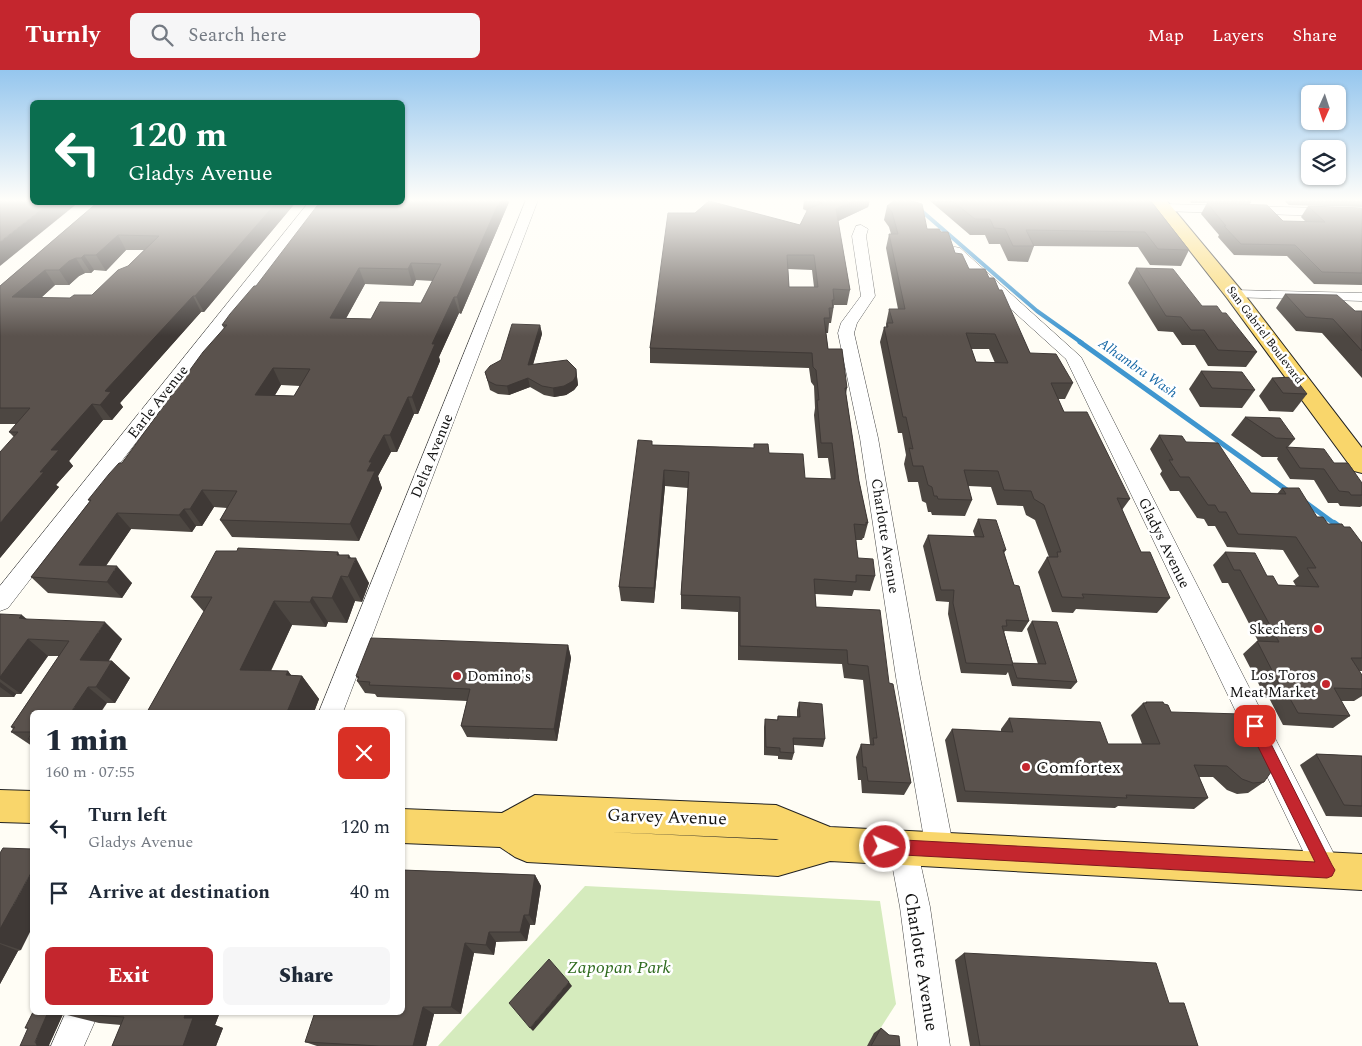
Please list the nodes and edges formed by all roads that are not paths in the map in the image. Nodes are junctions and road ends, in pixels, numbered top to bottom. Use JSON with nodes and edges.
{"nodes":[{"id":1,"x":282,"y":246,"type":"edge"},
{"id":2,"x":514,"y":246,"type":"edge"},
{"id":3,"x":860,"y":246,"type":"edge"},
{"id":4,"x":1195,"y":246,"type":"edge"},
{"id":5,"x":954,"y":251,"type":"edge"},
{"id":6,"x":1234,"y":294,"type":"junction"},
{"id":7,"x":1362,"y":297,"type":"edge"},
{"id":8,"x":1362,"y":465,"type":"edge"},
{"id":9,"x":0,"y":602,"type":"edge"},
{"id":10,"x":332,"y":710,"type":"edge"},
{"id":11,"x":0,"y":806,"type":"edge"},
{"id":12,"x":30,"y":808,"type":"edge"},
{"id":13,"x":405,"y":826,"type":"edge"},
{"id":14,"x":903,"y":848,"type":"junction"},
{"id":15,"x":940,"y":850,"type":"junction"},
{"id":16,"x":1327,"y":870,"type":"junction"},
{"id":17,"x":1362,"y":872,"type":"edge"},
{"id":18,"x":82,"y":1015,"type":"edge"},
{"id":19,"x":67,"y":1046,"type":"edge"},
{"id":20,"x":934,"y":1046,"type":"edge"}],
"edges":[{"from":1,"to":9,"type":"street","name":"Earle Avenue"},
{"from":2,"to":10,"type":"street","name":"Delta Avenue"},
{"from":3,"to":15,"type":"street","name":"Charlotte Avenue"},
{"from":4,"to":6,"type":"main road","name":"San Gabriel Boulevard"},
{"from":5,"to":16,"type":"street","name":"Gladys Avenue"},
{"from":6,"to":7,"type":"street"},
{"from":6,"to":8,"type":"main road","name":"San Gabriel Boulevard"},
{"from":11,"to":12,"type":"main road"},
{"from":13,"to":14,"type":"main road"},
{"from":14,"to":15,"type":"main road"},
{"from":14,"to":20,"type":"street","name":"Charlotte Avenue"},
{"from":15,"to":16,"type":"main road"},
{"from":16,"to":17,"type":"main road"},
{"from":18,"to":19,"type":"street"}]}
